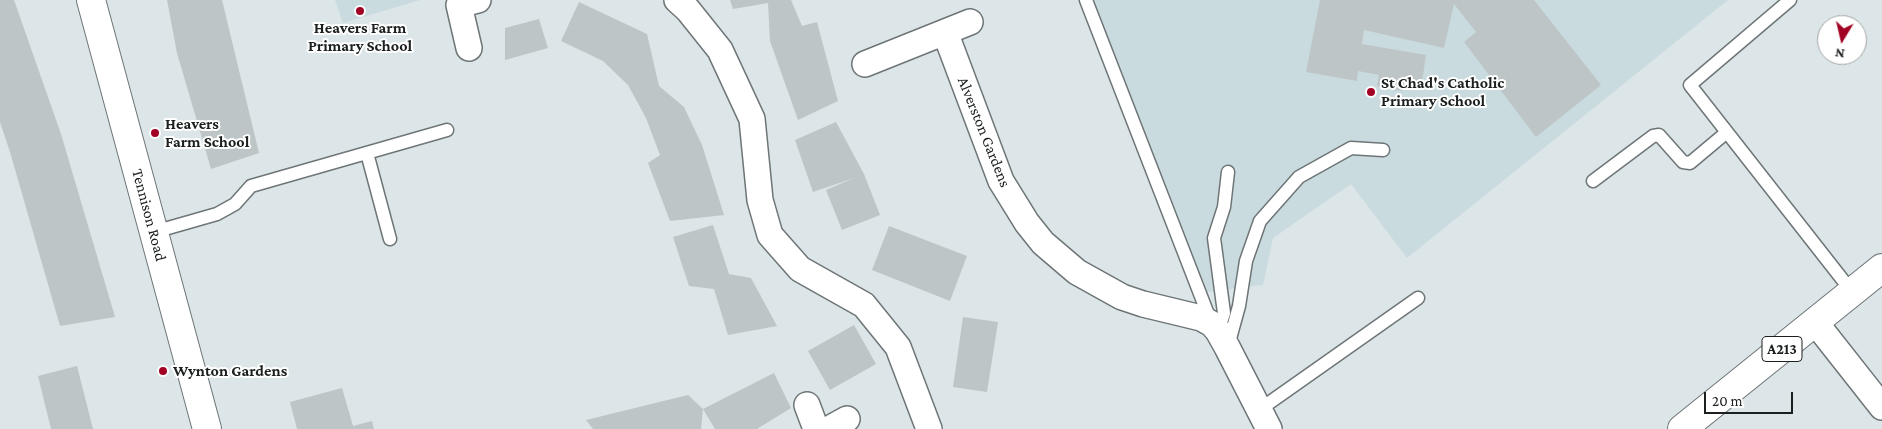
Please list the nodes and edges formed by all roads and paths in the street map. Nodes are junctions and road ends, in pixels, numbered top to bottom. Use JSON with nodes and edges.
{"nodes":[{"id":1,"x":91,"y":0,"type":"edge"},
{"id":2,"x":478,"y":0,"type":"edge"},
{"id":3,"x":677,"y":0,"type":"edge"},
{"id":4,"x":1086,"y":0,"type":"edge"},
{"id":5,"x":1790,"y":0,"type":"edge"},
{"id":6,"x":970,"y":22,"type":"dead end"},
{"id":7,"x":945,"y":32,"type":"junction"},
{"id":8,"x":469,"y":48,"type":"dead end"},
{"id":9,"x":865,"y":64,"type":"dead end"},
{"id":10,"x":447,"y":130,"type":"dead end"},
{"id":11,"x":1727,"y":132,"type":"junction"},
{"id":12,"x":1384,"y":150,"type":"dead end"},
{"id":13,"x":367,"y":153,"type":"junction"},
{"id":14,"x":1228,"y":172,"type":"dead end"},
{"id":15,"x":1593,"y":180,"type":"dead end"},
{"id":16,"x":154,"y":232,"type":"junction"},
{"id":17,"x":390,"y":239,"type":"dead end"},
{"id":18,"x":1882,"y":268,"type":"edge"},
{"id":19,"x":1853,"y":293,"type":"junction"},
{"id":20,"x":1418,"y":298,"type":"dead end"},
{"id":21,"x":1815,"y":322,"type":"junction"},
{"id":22,"x":1219,"y":334,"type":"junction"},
{"id":23,"x":807,"y":405,"type":"dead end"},
{"id":24,"x":1882,"y":407,"type":"edge"},
{"id":25,"x":1264,"y":420,"type":"edge"},
{"id":26,"x":207,"y":429,"type":"edge"},
{"id":27,"x":816,"y":429,"type":"edge"},
{"id":28,"x":929,"y":429,"type":"edge"},
{"id":29,"x":1682,"y":429,"type":"edge"}],
"edges":[{"from":1,"to":16,"type":"street","name":"Tennison Road"},
{"from":2,"to":8,"type":"street"},
{"from":3,"to":28,"type":"street"},
{"from":4,"to":22,"type":"lane"},
{"from":5,"to":11,"type":"lane"},
{"from":6,"to":7,"type":"street"},
{"from":7,"to":9,"type":"street"},
{"from":7,"to":22,"type":"street","name":"Alverston Gardens"},
{"from":10,"to":13,"type":"lane"},
{"from":11,"to":15,"type":"lane"},
{"from":11,"to":19,"type":"lane"},
{"from":12,"to":22,"type":"lane"},
{"from":13,"to":16,"type":"lane"},
{"from":13,"to":17,"type":"lane"},
{"from":14,"to":22,"type":"lane"},
{"from":16,"to":26,"type":"street","name":"Tennison Road"},
{"from":18,"to":19,"type":"street","number":"A213"},
{"from":19,"to":21,"type":"street","number":"A213"},
{"from":20,"to":25,"type":"lane"},
{"from":21,"to":24,"type":"street"},
{"from":21,"to":29,"type":"street","number":"A213"},
{"from":22,"to":25,"type":"street"},
{"from":23,"to":27,"type":"street"}]}
